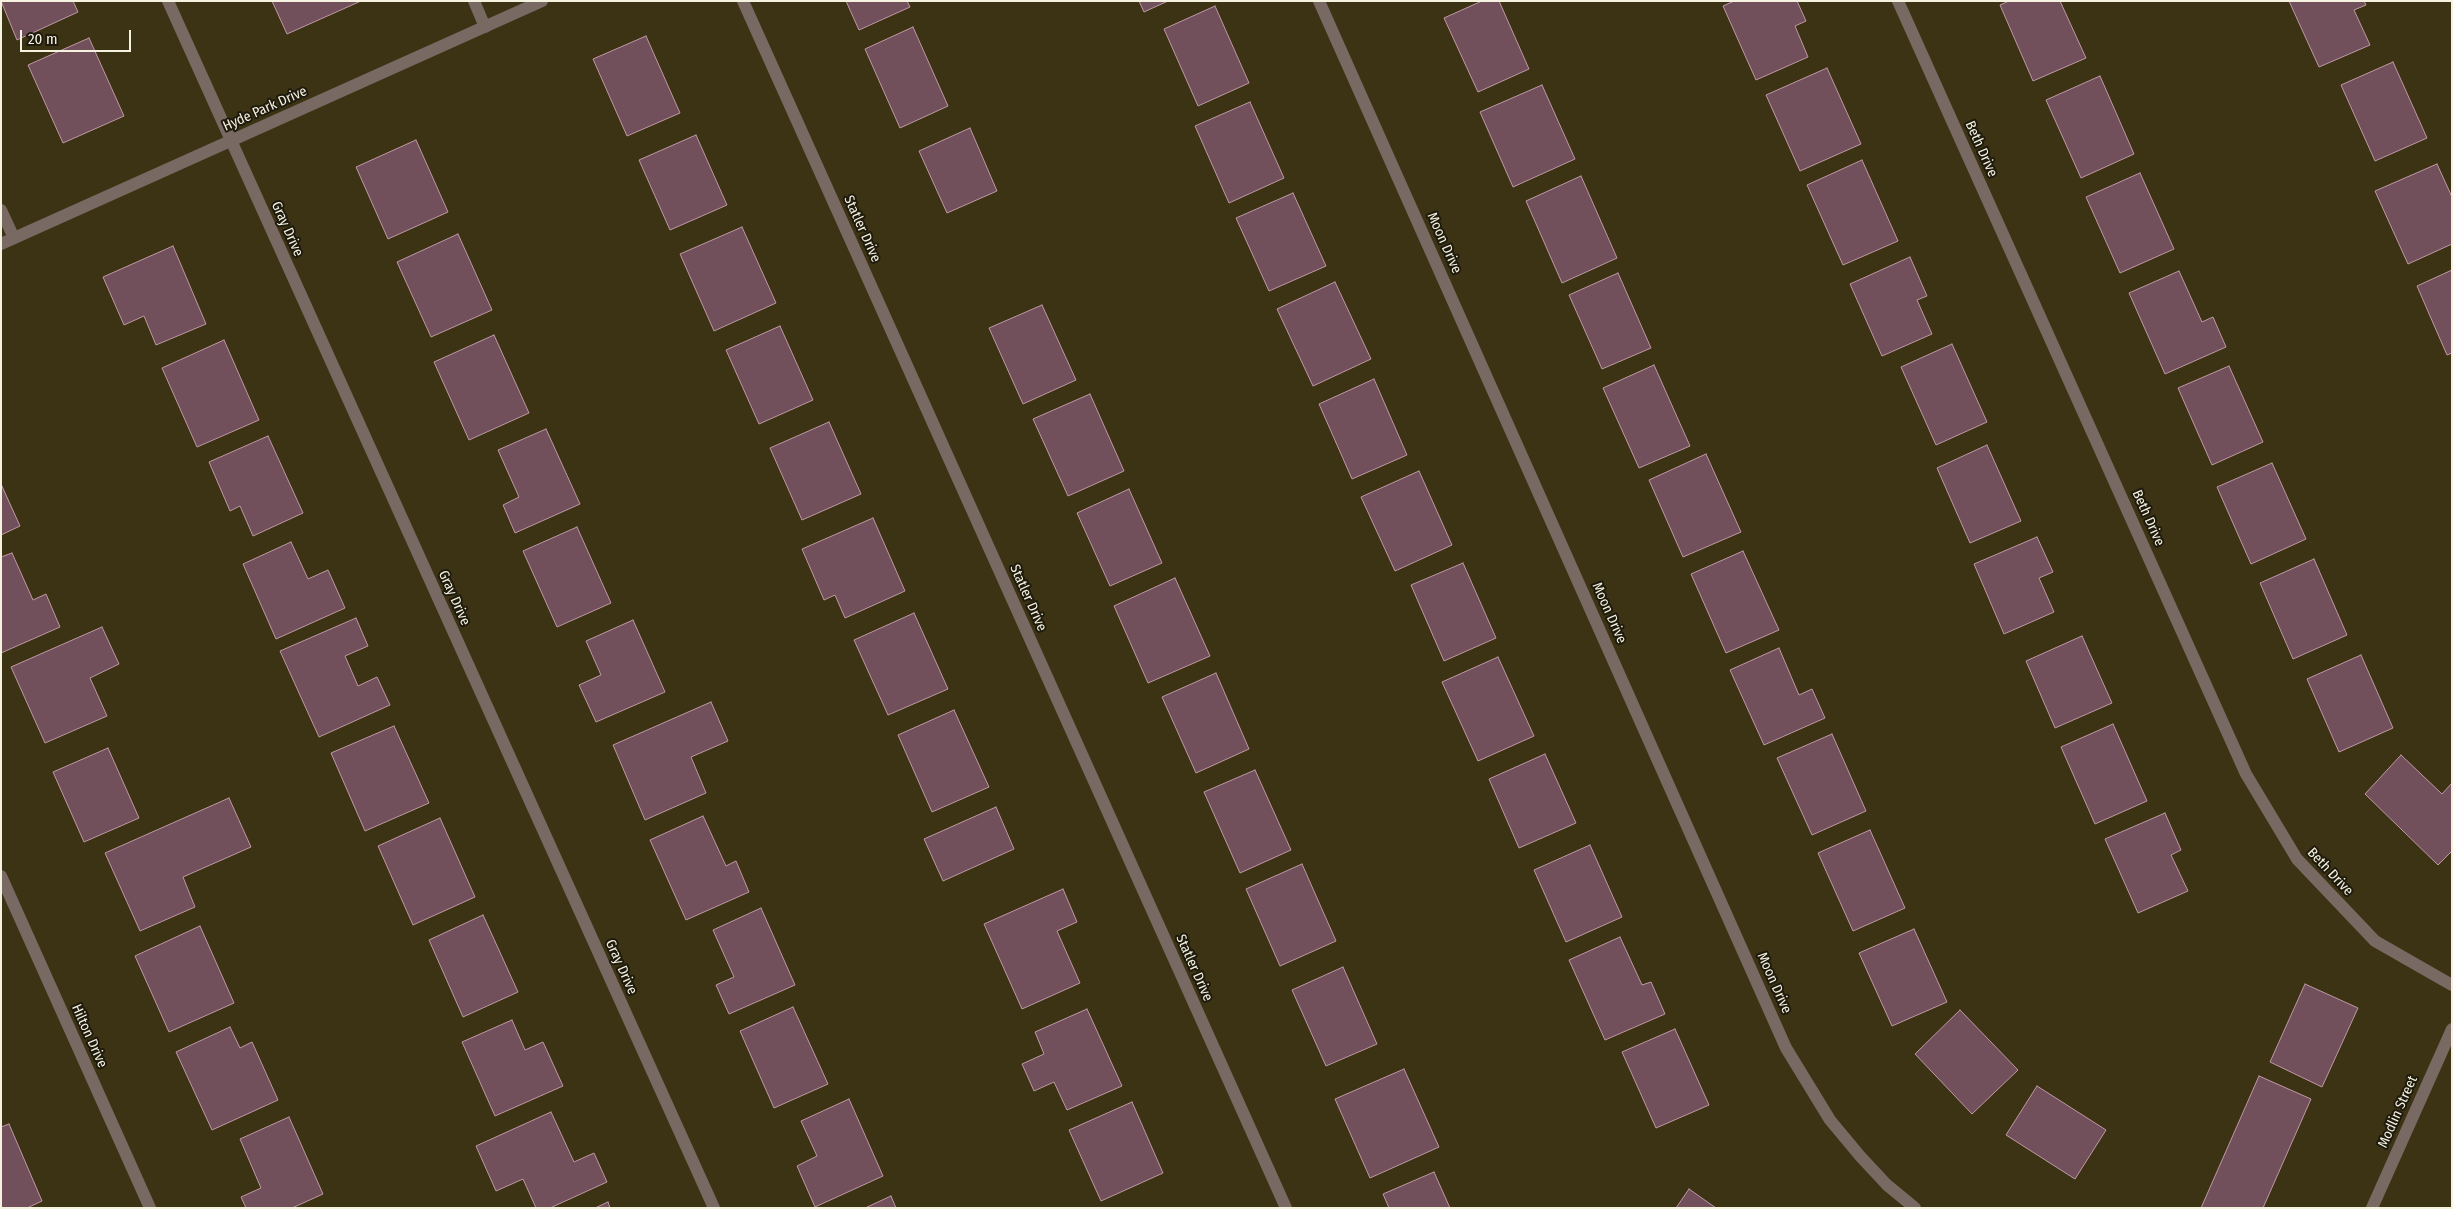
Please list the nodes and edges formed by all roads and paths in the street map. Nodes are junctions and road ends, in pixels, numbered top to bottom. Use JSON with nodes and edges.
{"nodes":[{"id":1,"x":168,"y":1,"type":"edge"},
{"id":2,"x":474,"y":1,"type":"edge"},
{"id":3,"x":542,"y":1,"type":"edge"},
{"id":4,"x":744,"y":1,"type":"edge"},
{"id":5,"x":1319,"y":1,"type":"edge"},
{"id":6,"x":1898,"y":1,"type":"edge"},
{"id":7,"x":486,"y":27,"type":"junction"},
{"id":8,"x":231,"y":141,"type":"junction"},
{"id":9,"x":1,"y":210,"type":"edge"},
{"id":10,"x":14,"y":238,"type":"junction"},
{"id":11,"x":1,"y":244,"type":"edge"},
{"id":12,"x":1,"y":876,"type":"edge"},
{"id":13,"x":2452,"y":985,"type":"edge"},
{"id":14,"x":2452,"y":1029,"type":"edge"},
{"id":15,"x":150,"y":1208,"type":"edge"},
{"id":16,"x":714,"y":1208,"type":"edge"},
{"id":17,"x":1286,"y":1208,"type":"edge"},
{"id":18,"x":1915,"y":1208,"type":"edge"},
{"id":19,"x":2372,"y":1208,"type":"edge"}],
"edges":[{"from":1,"to":8,"type":"street","name":"Gray Drive"},
{"from":2,"to":7,"type":"street"},
{"from":3,"to":7,"type":"street","name":"Hyde Park Drive"},
{"from":4,"to":17,"type":"street","name":"Statler Drive"},
{"from":5,"to":18,"type":"street","name":"Moon Drive"},
{"from":6,"to":13,"type":"street","name":"Beth Drive"},
{"from":7,"to":8,"type":"street","name":"Hyde Park Drive"},
{"from":8,"to":10,"type":"street","name":"Hyde Park Drive"},
{"from":8,"to":16,"type":"street","name":"Gray Drive"},
{"from":9,"to":10,"type":"street"},
{"from":10,"to":11,"type":"street","name":"Hyde Park Drive"},
{"from":12,"to":15,"type":"street","name":"Hilton Drive"},
{"from":14,"to":19,"type":"street","name":"Modlin Street"}]}
